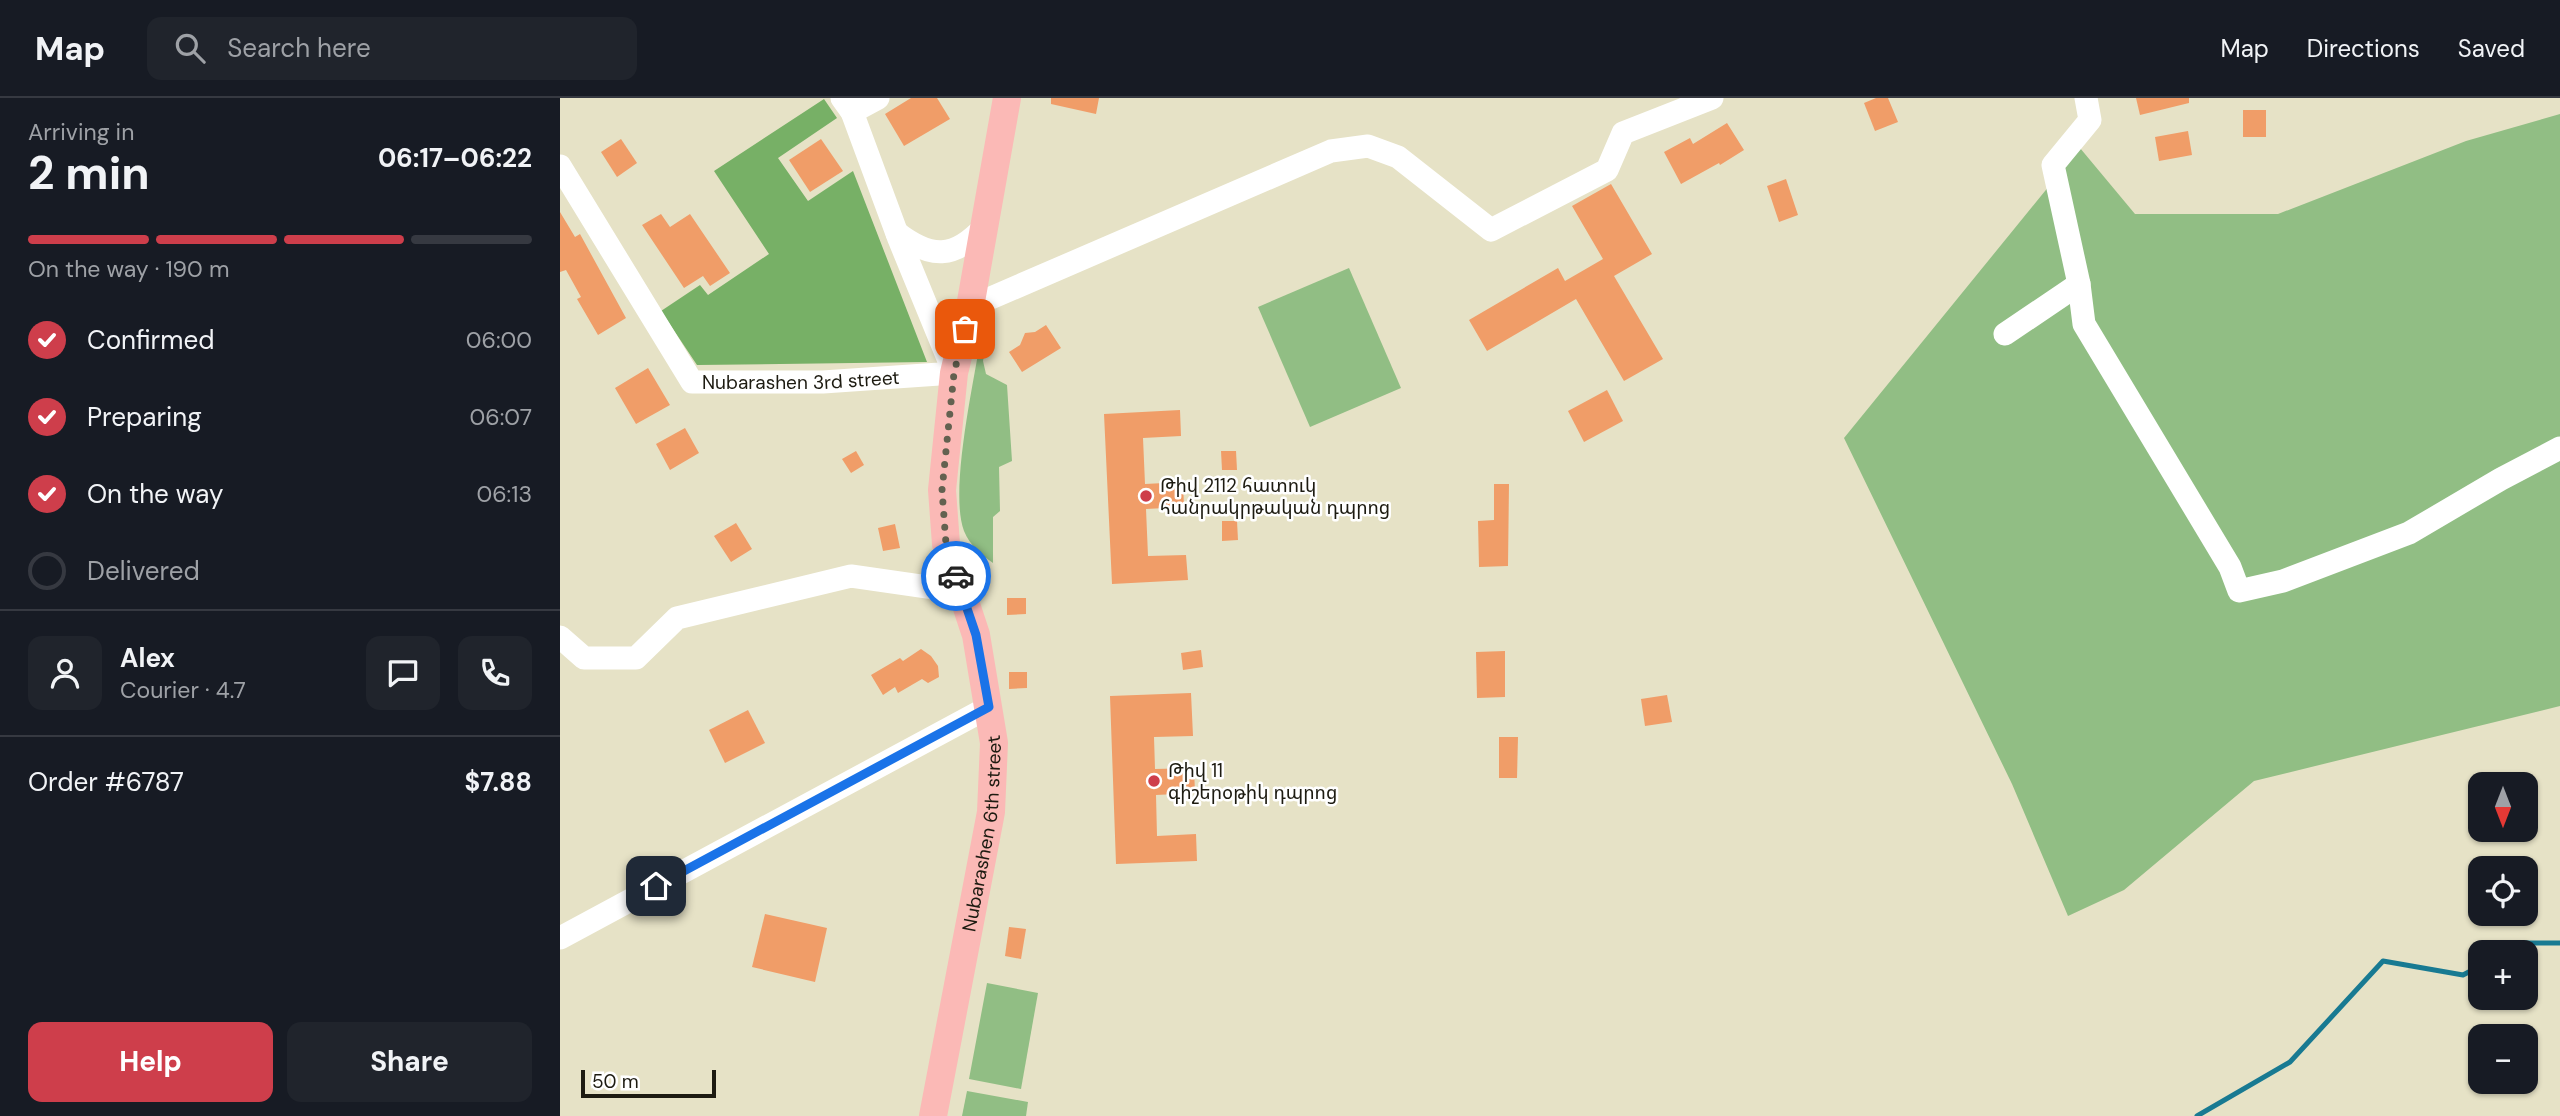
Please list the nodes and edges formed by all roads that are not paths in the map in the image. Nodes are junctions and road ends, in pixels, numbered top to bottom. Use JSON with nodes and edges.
{"nodes":[{"id":1,"x":878,"y":98,"type":"edge"},
{"id":2,"x":1007,"y":98,"type":"edge"},
{"id":3,"x":1712,"y":98,"type":"edge"},
{"id":4,"x":847,"y":105,"type":"edge"},
{"id":5,"x":2088,"y":109,"type":"edge"},
{"id":6,"x":560,"y":166,"type":"edge"},
{"id":7,"x":984,"y":227,"type":"junction"},
{"id":8,"x":897,"y":233,"type":"junction"},
{"id":9,"x":2079,"y":284,"type":"junction"},
{"id":10,"x":970,"y":307,"type":"junction"},
{"id":11,"x":2005,"y":334,"type":"dead end"},
{"id":12,"x":954,"y":373,"type":"junction"},
{"id":13,"x":2560,"y":448,"type":"edge"},
{"id":14,"x":962,"y":592,"type":"junction"},
{"id":15,"x":560,"y":637,"type":"edge"},
{"id":16,"x":989,"y":707,"type":"junction"},
{"id":17,"x":560,"y":938,"type":"edge"},
{"id":18,"x":933,"y":1116,"type":"edge"}],
"edges":[{"from":1,"to":4,"type":"street"},
{"from":2,"to":7,"type":"main road","name":"Nubarashen 6th street"},
{"from":3,"to":10,"type":"street"},
{"from":4,"to":8,"type":"street"},
{"from":5,"to":9,"type":"street"},
{"from":6,"to":12,"type":"street","name":"Nubarashen 3rd street"},
{"from":7,"to":8,"type":"street"},
{"from":7,"to":10,"type":"main road","name":"Nubarashen 6th street"},
{"from":8,"to":12,"type":"street"},
{"from":9,"to":11,"type":"street"},
{"from":9,"to":13,"type":"street"},
{"from":10,"to":12,"type":"main road","name":"Nubarashen 6th street"},
{"from":12,"to":14,"type":"main road","name":"Nubarashen 6th street"},
{"from":14,"to":15,"type":"street"},
{"from":14,"to":16,"type":"main road","name":"Nubarashen 6th street"},
{"from":16,"to":17,"type":"street"},
{"from":16,"to":18,"type":"main road","name":"Nubarashen 6th street"}]}
